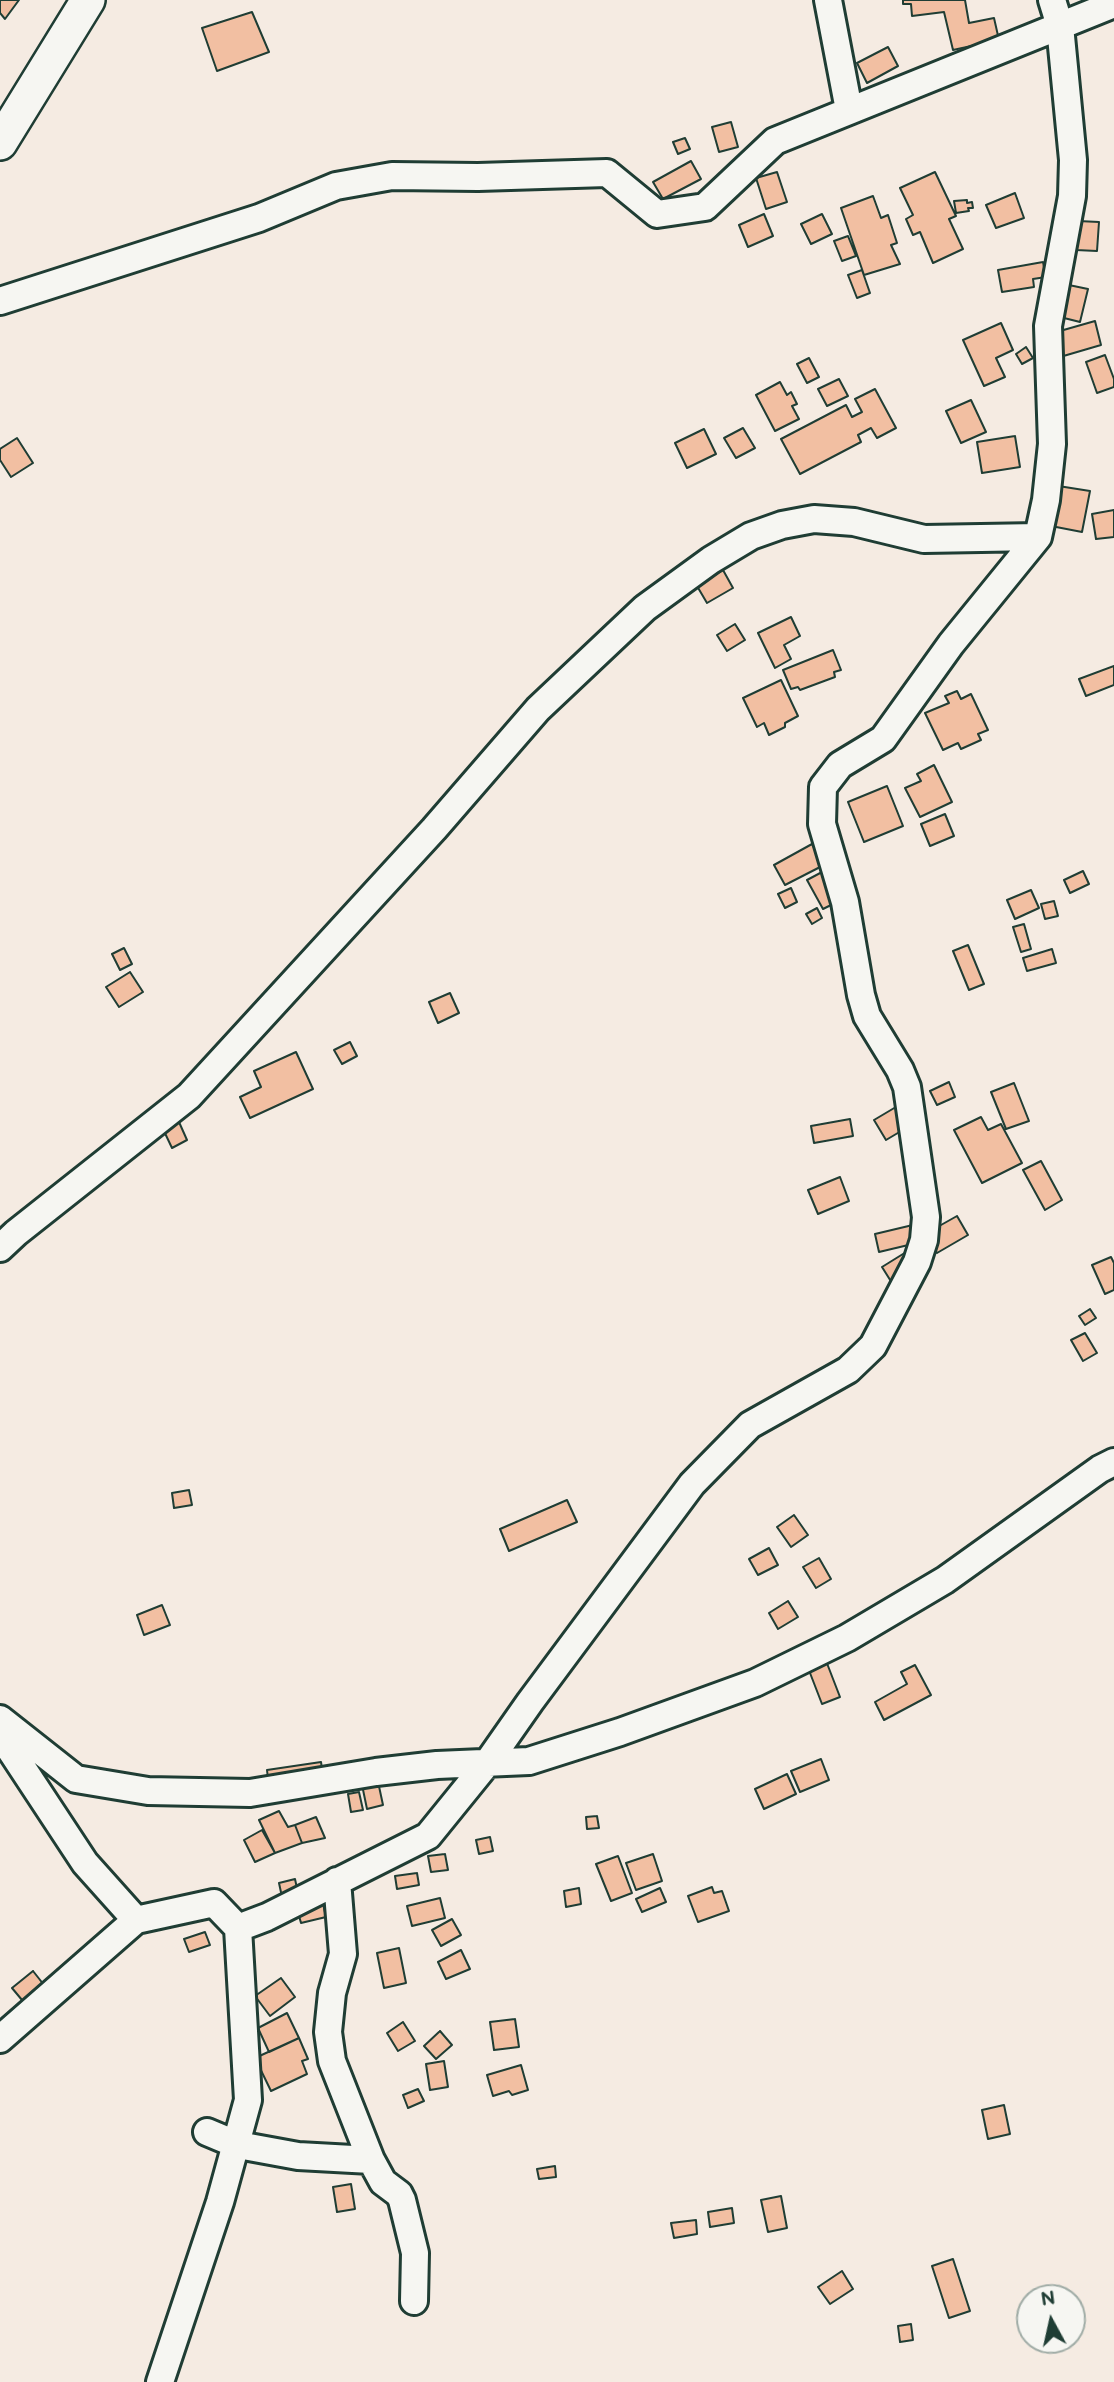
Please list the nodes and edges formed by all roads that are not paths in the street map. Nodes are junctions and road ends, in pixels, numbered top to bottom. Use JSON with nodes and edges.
{"nodes":[{"id":1,"x":88,"y":0,"type":"edge"},
{"id":2,"x":828,"y":0,"type":"edge"},
{"id":3,"x":1052,"y":0,"type":"edge"},
{"id":4,"x":1114,"y":4,"type":"edge"},
{"id":5,"x":1059,"y":26,"type":"junction"},
{"id":6,"x":849,"y":110,"type":"junction"},
{"id":7,"x":0,"y":143,"type":"edge"},
{"id":8,"x":0,"y":300,"type":"edge"},
{"id":9,"x":1038,"y":537,"type":"junction"},
{"id":10,"x":0,"y":1248,"type":"edge"},
{"id":11,"x":1114,"y":1462,"type":"edge"},
{"id":12,"x":0,"y":1719,"type":"edge"},
{"id":13,"x":0,"y":1734,"type":"edge"},
{"id":14,"x":488,"y":1762,"type":"junction"},
{"id":15,"x":337,"y":1881,"type":"junction"},
{"id":16,"x":136,"y":1920,"type":"junction"},
{"id":17,"x":238,"y":1928,"type":"junction"},
{"id":18,"x":0,"y":2039,"type":"edge"},
{"id":19,"x":207,"y":2132,"type":"dead end"},
{"id":20,"x":238,"y":2145,"type":"junction"},
{"id":21,"x":371,"y":2160,"type":"junction"},
{"id":22,"x":414,"y":2301,"type":"dead end"},
{"id":23,"x":160,"y":2382,"type":"edge"}],
"edges":[{"from":1,"to":7,"type":"street"},
{"from":2,"to":6,"type":"street"},
{"from":3,"to":5,"type":"street"},
{"from":4,"to":5,"type":"street"},
{"from":5,"to":6,"type":"street"},
{"from":5,"to":9,"type":"street"},
{"from":6,"to":8,"type":"street"},
{"from":9,"to":10,"type":"street"},
{"from":9,"to":14,"type":"street"},
{"from":11,"to":14,"type":"street"},
{"from":12,"to":14,"type":"street"},
{"from":13,"to":16,"type":"street"},
{"from":14,"to":15,"type":"street"},
{"from":15,"to":17,"type":"street"},
{"from":15,"to":21,"type":"street"},
{"from":16,"to":17,"type":"street"},
{"from":16,"to":18,"type":"street"},
{"from":17,"to":20,"type":"street"},
{"from":19,"to":20,"type":"street"},
{"from":20,"to":21,"type":"street"},
{"from":20,"to":23,"type":"street"},
{"from":21,"to":22,"type":"street"}]}
